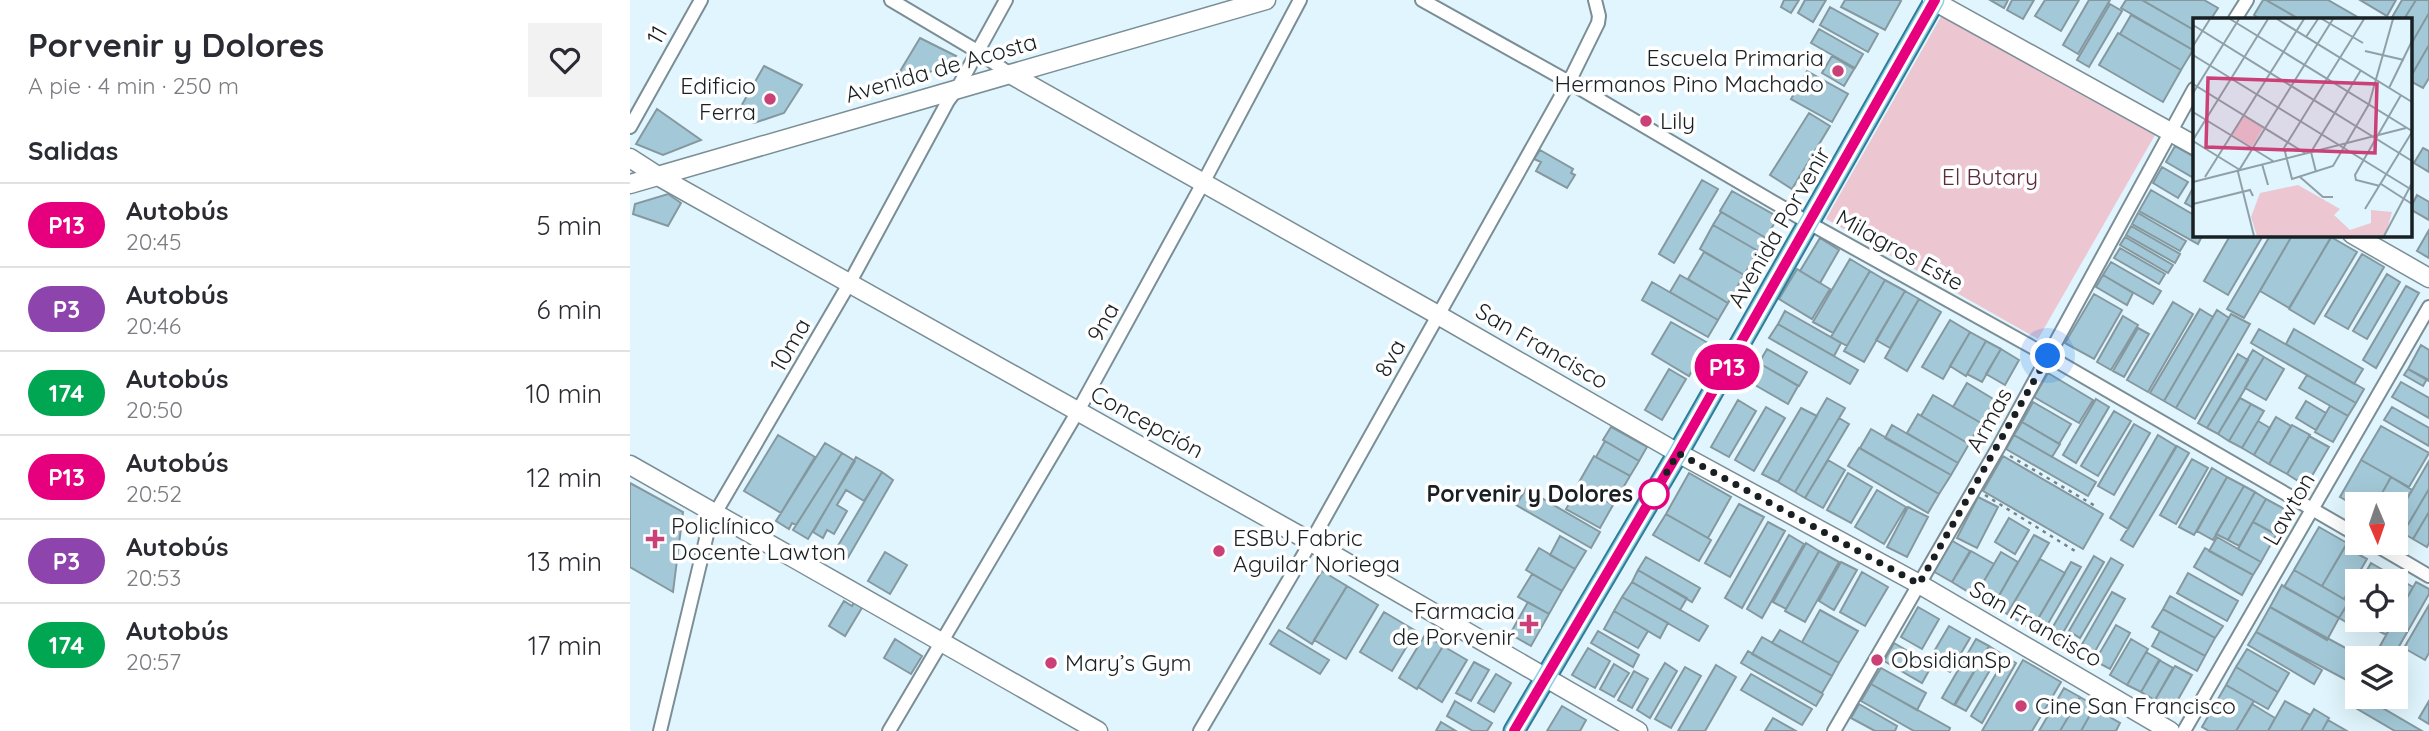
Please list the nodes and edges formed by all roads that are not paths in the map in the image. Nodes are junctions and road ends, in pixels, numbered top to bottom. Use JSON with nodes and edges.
{"nodes":[{"id":1,"x":701,"y":0,"type":"edge"},
{"id":2,"x":891,"y":0,"type":"edge"},
{"id":3,"x":1006,"y":0,"type":"edge"},
{"id":4,"x":1266,"y":0,"type":"edge"},
{"id":5,"x":1300,"y":0,"type":"edge"},
{"id":6,"x":1422,"y":0,"type":"edge"},
{"id":7,"x":1595,"y":0,"type":"edge"},
{"id":8,"x":1934,"y":0,"type":"edge"},
{"id":9,"x":2247,"y":0,"type":"edge"},
{"id":10,"x":2236,"y":18,"type":"edge"},
{"id":11,"x":977,"y":51,"type":"junction"},
{"id":12,"x":1010,"y":74,"type":"junction"},
{"id":13,"x":1569,"y":82,"type":"junction"},
{"id":14,"x":957,"y":89,"type":"junction"},
{"id":15,"x":2193,"y":91,"type":"edge"},
{"id":16,"x":630,"y":127,"type":"edge"},
{"id":17,"x":2170,"y":131,"type":"junction"},
{"id":18,"x":2193,"y":144,"type":"edge"},
{"id":19,"x":630,"y":158,"type":"edge"},
{"id":20,"x":658,"y":176,"type":"junction"},
{"id":21,"x":1203,"y":183,"type":"junction"},
{"id":22,"x":630,"y":184,"type":"edge"},
{"id":23,"x":1809,"y":223,"type":"junction"},
{"id":24,"x":2356,"y":236,"type":"edge"},
{"id":25,"x":2429,"y":278,"type":"edge"},
{"id":26,"x":849,"y":284,"type":"junction"},
{"id":27,"x":2429,"y":307,"type":"edge"},
{"id":28,"x":1438,"y":315,"type":"junction"},
{"id":29,"x":2048,"y":356,"type":"junction"},
{"id":30,"x":1078,"y":411,"type":"junction"},
{"id":31,"x":1678,"y":453,"type":"junction"},
{"id":32,"x":630,"y":465,"type":"edge"},
{"id":33,"x":2313,"y":509,"type":"junction"},
{"id":34,"x":715,"y":513,"type":"junction"},
{"id":35,"x":2345,"y":528,"type":"edge"},
{"id":36,"x":1311,"y":542,"type":"junction"},
{"id":37,"x":2393,"y":555,"type":"edge"},
{"id":38,"x":2429,"y":576,"type":"edge"},
{"id":39,"x":1919,"y":584,"type":"junction"},
{"id":40,"x":940,"y":640,"type":"junction"},
{"id":41,"x":1545,"y":678,"type":"junction"},
{"id":42,"x":660,"y":731,"type":"edge"},
{"id":43,"x":888,"y":731,"type":"edge"},
{"id":44,"x":1098,"y":731,"type":"edge"},
{"id":45,"x":1200,"y":731,"type":"edge"},
{"id":46,"x":1514,"y":731,"type":"edge"},
{"id":47,"x":1638,"y":731,"type":"edge"},
{"id":48,"x":1834,"y":731,"type":"edge"},
{"id":49,"x":2170,"y":731,"type":"edge"},
{"id":50,"x":2184,"y":731,"type":"edge"}],
"edges":[{"from":1,"to":16,"type":"street","name":"11"},
{"from":2,"to":11,"type":"street","name":"San Francisco"},
{"from":3,"to":11,"type":"street","name":"10ma"},
{"from":4,"to":12,"type":"street","name":"Avenida de Acosta"},
{"from":5,"to":21,"type":"street","name":"9na"},
{"from":6,"to":13,"type":"street","name":"Milagros Este"},
{"from":7,"to":13,"type":"street","name":"8va"},
{"from":8,"to":17,"type":"street"},
{"from":8,"to":23,"type":"main road","name":"Avenida Porvenir"},
{"from":9,"to":10,"type":"street"},
{"from":11,"to":12,"type":"street","name":"San Francisco"},
{"from":11,"to":14,"type":"street","name":"10ma"},
{"from":12,"to":14,"type":"street","name":"Avenida de Acosta"},
{"from":12,"to":21,"type":"street","name":"San Francisco"},
{"from":13,"to":23,"type":"street","name":"Milagros Este"},
{"from":13,"to":28,"type":"street","name":"8va"},
{"from":14,"to":20,"type":"street","name":"Avenida de Acosta"},
{"from":14,"to":26,"type":"street","name":"10ma"},
{"from":15,"to":17,"type":"street","name":"Armas"},
{"from":17,"to":18,"type":"street"},
{"from":17,"to":29,"type":"street","name":"Armas"},
{"from":19,"to":20,"type":"street","name":"Concepción"},
{"from":20,"to":22,"type":"street","name":"Avenida de Acosta"},
{"from":20,"to":26,"type":"street","name":"Concepción"},
{"from":21,"to":28,"type":"street","name":"San Francisco"},
{"from":21,"to":30,"type":"street","name":"9na"},
{"from":23,"to":29,"type":"street","name":"Milagros Este"},
{"from":23,"to":31,"type":"main road","name":"Avenida Porvenir"},
{"from":24,"to":25,"type":"street"},
{"from":26,"to":30,"type":"street","name":"Concepción"},
{"from":26,"to":34,"type":"street","name":"10ma"},
{"from":27,"to":33,"type":"street","name":"Lawton"},
{"from":28,"to":31,"type":"street","name":"San Francisco"},
{"from":28,"to":36,"type":"street","name":"8va"},
{"from":29,"to":33,"type":"street","name":"Milagros Este"},
{"from":29,"to":39,"type":"street","name":"Armas"},
{"from":30,"to":36,"type":"street","name":"Concepción"},
{"from":30,"to":40,"type":"street","name":"9na"},
{"from":31,"to":39,"type":"street","name":"San Francisco"},
{"from":31,"to":41,"type":"main road","name":"Avenida Porvenir"},
{"from":32,"to":34,"type":"street"},
{"from":33,"to":35,"type":"street","name":"Milagros Este"},
{"from":33,"to":50,"type":"street","name":"Lawton"},
{"from":34,"to":40,"type":"street"},
{"from":34,"to":42,"type":"street","name":"10ma"},
{"from":36,"to":41,"type":"street","name":"Concepción"},
{"from":36,"to":45,"type":"street","name":"8va"},
{"from":37,"to":38,"type":"street"},
{"from":39,"to":48,"type":"street","name":"Armas"},
{"from":39,"to":49,"type":"street","name":"San Francisco"},
{"from":40,"to":43,"type":"street","name":"9na"},
{"from":40,"to":44,"type":"street"},
{"from":41,"to":46,"type":"main road","name":"Avenida Porvenir"},
{"from":41,"to":47,"type":"street","name":"Concepción"}]}
